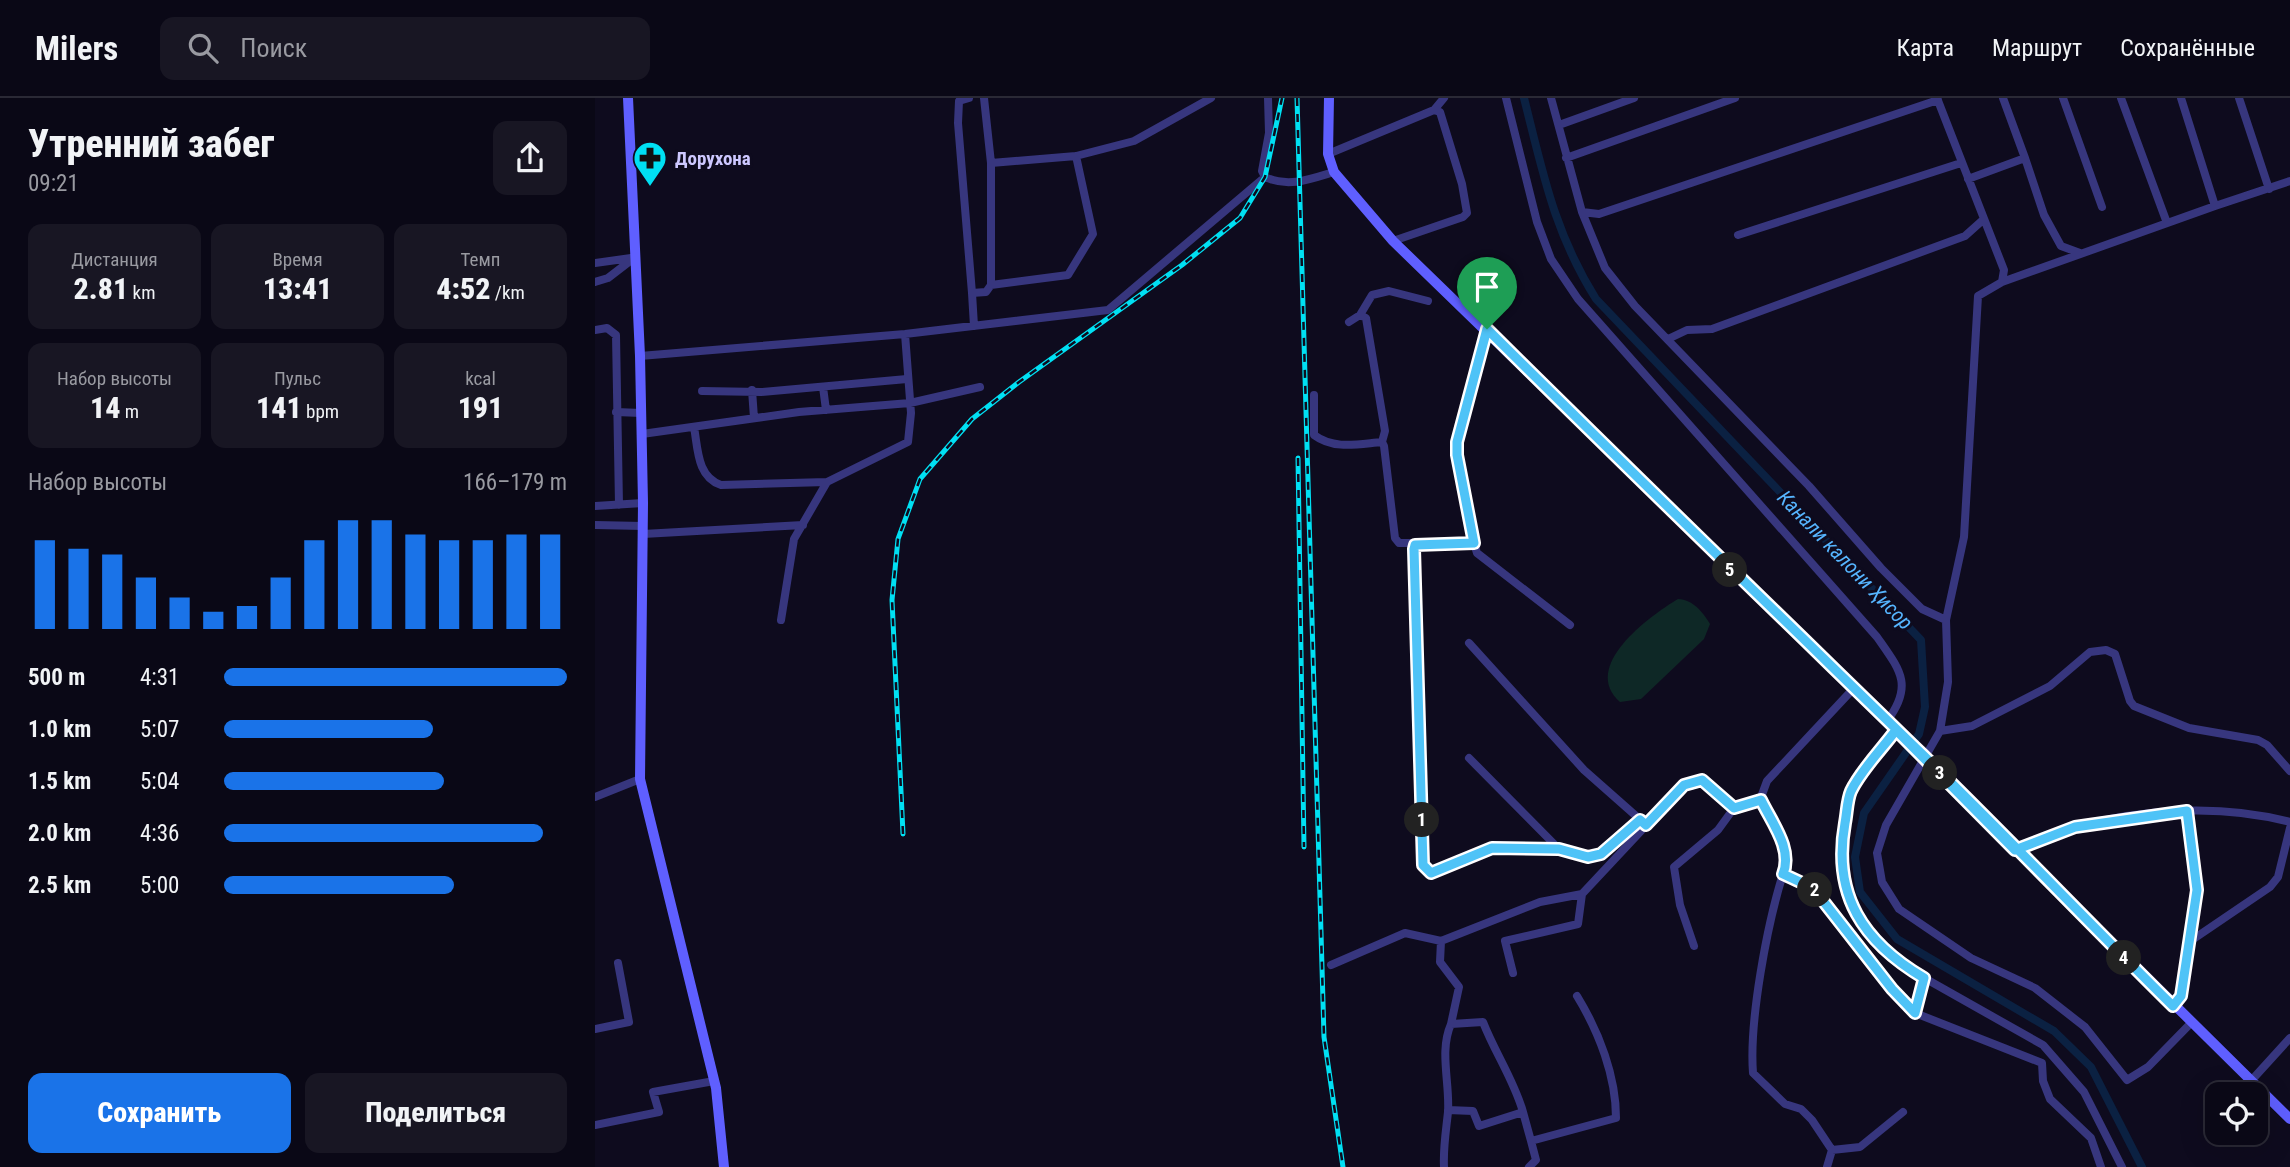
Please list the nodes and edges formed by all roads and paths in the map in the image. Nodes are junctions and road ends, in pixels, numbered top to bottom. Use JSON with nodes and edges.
{"nodes":[{"id":1,"x":628,"y":98,"type":"edge"},
{"id":2,"x":969,"y":98,"type":"edge"},
{"id":3,"x":984,"y":98,"type":"edge"},
{"id":4,"x":1211,"y":98,"type":"edge"},
{"id":5,"x":1268,"y":98,"type":"edge"},
{"id":6,"x":1329,"y":98,"type":"edge"},
{"id":7,"x":1444,"y":98,"type":"edge"},
{"id":8,"x":1506,"y":98,"type":"edge"},
{"id":9,"x":1551,"y":98,"type":"edge"},
{"id":10,"x":1634,"y":98,"type":"edge"},
{"id":11,"x":1735,"y":98,"type":"edge"},
{"id":12,"x":2003,"y":98,"type":"edge"},
{"id":13,"x":2063,"y":98,"type":"edge"},
{"id":14,"x":2121,"y":98,"type":"edge"},
{"id":15,"x":2181,"y":98,"type":"edge"},
{"id":16,"x":2239,"y":98,"type":"edge"},
{"id":17,"x":1938,"y":99,"type":"edge"},
{"id":18,"x":1434,"y":110,"type":"junction"},
{"id":19,"x":1559,"y":125,"type":"junction"},
{"id":20,"x":1328,"y":154,"type":"junction"},
{"id":21,"x":1076,"y":156,"type":"junction"},
{"id":22,"x":1566,"y":158,"type":"junction"},
{"id":23,"x":2025,"y":158,"type":"junction"},
{"id":24,"x":991,"y":163,"type":"junction"},
{"id":25,"x":1961,"y":163,"type":"junction"},
{"id":26,"x":1334,"y":172,"type":"junction"},
{"id":27,"x":1265,"y":177,"type":"junction"},
{"id":28,"x":1968,"y":179,"type":"junction"},
{"id":29,"x":2290,"y":181,"type":"edge"},
{"id":30,"x":2269,"y":189,"type":"junction"},
{"id":31,"x":2215,"y":206,"type":"junction"},
{"id":32,"x":2102,"y":207,"type":"dead end"},
{"id":33,"x":1582,"y":212,"type":"junction"},
{"id":34,"x":1984,"y":219,"type":"junction"},
{"id":35,"x":2167,"y":223,"type":"junction"},
{"id":36,"x":1738,"y":235,"type":"dead end"},
{"id":37,"x":1393,"y":241,"type":"junction"},
{"id":38,"x":2081,"y":253,"type":"junction"},
{"id":39,"x":634,"y":258,"type":"junction"},
{"id":40,"x":595,"y":263,"type":"edge"},
{"id":41,"x":595,"y":282,"type":"edge"},
{"id":42,"x":2002,"y":282,"type":"junction"},
{"id":43,"x":991,"y":285,"type":"junction"},
{"id":44,"x":972,"y":293,"type":"junction"},
{"id":45,"x":1428,"y":301,"type":"dead end"},
{"id":46,"x":1360,"y":315,"type":"junction"},
{"id":47,"x":1349,"y":321,"type":"dead end"},
{"id":48,"x":974,"y":326,"type":"junction"},
{"id":49,"x":1487,"y":329,"type":"junction"},
{"id":50,"x":595,"y":330,"type":"edge"},
{"id":51,"x":905,"y":334,"type":"junction"},
{"id":52,"x":1668,"y":339,"type":"junction"},
{"id":53,"x":640,"y":356,"type":"junction"},
{"id":54,"x":907,"y":379,"type":"junction"},
{"id":55,"x":823,"y":387,"type":"junction"},
{"id":56,"x":980,"y":387,"type":"dead end"},
{"id":57,"x":752,"y":390,"type":"junction"},
{"id":58,"x":702,"y":391,"type":"dead end"},
{"id":59,"x":1314,"y":395,"type":"dead end"},
{"id":60,"x":910,"y":402,"type":"junction"},
{"id":61,"x":826,"y":410,"type":"junction"},
{"id":62,"x":616,"y":412,"type":"junction"},
{"id":63,"x":641,"y":413,"type":"junction"},
{"id":64,"x":754,"y":418,"type":"junction"},
{"id":65,"x":694,"y":427,"type":"junction"},
{"id":66,"x":642,"y":434,"type":"junction"},
{"id":67,"x":1382,"y":442,"type":"junction"},
{"id":68,"x":827,"y":482,"type":"junction"},
{"id":69,"x":643,"y":503,"type":"junction"},
{"id":70,"x":619,"y":505,"type":"junction"},
{"id":71,"x":595,"y":506,"type":"edge"},
{"id":72,"x":595,"y":525,"type":"edge"},
{"id":73,"x":803,"y":525,"type":"junction"},
{"id":74,"x":643,"y":530,"type":"junction"},
{"id":75,"x":1474,"y":543,"type":"junction"},
{"id":76,"x":1415,"y":545,"type":"junction"},
{"id":77,"x":781,"y":620,"type":"dead end"},
{"id":78,"x":1947,"y":620,"type":"junction"},
{"id":79,"x":1570,"y":625,"type":"dead end"},
{"id":80,"x":1469,"y":643,"type":"dead end"},
{"id":81,"x":1854,"y":688,"type":"junction"},
{"id":82,"x":1887,"y":721,"type":"junction"},
{"id":83,"x":1896,"y":730,"type":"junction"},
{"id":84,"x":1940,"y":731,"type":"junction"},
{"id":85,"x":1923,"y":756,"type":"junction"},
{"id":86,"x":1469,"y":758,"type":"dead end"},
{"id":87,"x":2290,"y":771,"type":"edge"},
{"id":88,"x":640,"y":779,"type":"junction"},
{"id":89,"x":595,"y":797,"type":"edge"},
{"id":90,"x":1761,"y":800,"type":"junction"},
{"id":91,"x":1734,"y":808,"type":"junction"},
{"id":92,"x":2187,"y":811,"type":"junction"},
{"id":93,"x":1643,"y":822,"type":"junction"},
{"id":94,"x":2290,"y":822,"type":"edge"},
{"id":95,"x":2290,"y":828,"type":"edge"},
{"id":96,"x":1559,"y":849,"type":"junction"},
{"id":97,"x":2015,"y":850,"type":"junction"},
{"id":98,"x":1783,"y":874,"type":"junction"},
{"id":99,"x":1582,"y":894,"type":"junction"},
{"id":100,"x":1441,"y":941,"type":"junction"},
{"id":101,"x":2189,"y":942,"type":"junction"},
{"id":102,"x":1694,"y":946,"type":"dead end"},
{"id":103,"x":618,"y":963,"type":"dead end"},
{"id":104,"x":1331,"y":965,"type":"dead end"},
{"id":105,"x":1513,"y":973,"type":"dead end"},
{"id":106,"x":1924,"y":978,"type":"junction"},
{"id":107,"x":1577,"y":996,"type":"dead end"},
{"id":108,"x":2173,"y":1006,"type":"junction"},
{"id":109,"x":1915,"y":1013,"type":"junction"},
{"id":110,"x":1451,"y":1024,"type":"junction"},
{"id":111,"x":2190,"y":1024,"type":"junction"},
{"id":112,"x":595,"y":1029,"type":"edge"},
{"id":113,"x":2290,"y":1038,"type":"edge"},
{"id":114,"x":714,"y":1081,"type":"junction"},
{"id":115,"x":2250,"y":1082,"type":"joint"},
{"id":116,"x":2268,"y":1099,"type":"edge"},
{"id":117,"x":1448,"y":1110,"type":"junction"},
{"id":118,"x":1523,"y":1112,"type":"junction"},
{"id":119,"x":1903,"y":1112,"type":"dead end"},
{"id":120,"x":2290,"y":1119,"type":"edge"},
{"id":121,"x":595,"y":1125,"type":"edge"},
{"id":122,"x":1531,"y":1141,"type":"junction"},
{"id":123,"x":1832,"y":1150,"type":"junction"},
{"id":124,"x":724,"y":1167,"type":"edge"},
{"id":125,"x":1444,"y":1167,"type":"edge"},
{"id":126,"x":1529,"y":1167,"type":"edge"},
{"id":127,"x":1827,"y":1167,"type":"edge"},
{"id":128,"x":2101,"y":1167,"type":"edge"},
{"id":129,"x":2122,"y":1167,"type":"edge"}],
"edges":[{"from":1,"to":39,"type":"main road"},
{"from":2,"to":44,"type":"street"},
{"from":3,"to":24,"type":"street"},
{"from":4,"to":21,"type":"street"},
{"from":5,"to":27,"type":"street"},
{"from":6,"to":20,"type":"main road"},
{"from":7,"to":18,"type":"street"},
{"from":8,"to":82,"type":"street"},
{"from":9,"to":19,"type":"street"},
{"from":10,"to":19,"type":"street"},
{"from":11,"to":22,"type":"street"},
{"from":12,"to":23,"type":"street"},
{"from":13,"to":32,"type":"street"},
{"from":14,"to":35,"type":"street"},
{"from":15,"to":31,"type":"street"},
{"from":16,"to":30,"type":"street"},
{"from":17,"to":25,"type":"street"},
{"from":17,"to":33,"type":"street"},
{"from":18,"to":20,"type":"street"},
{"from":18,"to":37,"type":"street"},
{"from":19,"to":22,"type":"street"},
{"from":20,"to":26,"type":"main road"},
{"from":21,"to":24,"type":"street"},
{"from":21,"to":43,"type":"street"},
{"from":22,"to":33,"type":"street"},
{"from":23,"to":28,"type":"street"},
{"from":23,"to":38,"type":"street"},
{"from":24,"to":43,"type":"street"},
{"from":25,"to":28,"type":"street"},
{"from":25,"to":36,"type":"street"},
{"from":26,"to":27,"type":"street"},
{"from":26,"to":37,"type":"main road"},
{"from":27,"to":48,"type":"street"},
{"from":28,"to":34,"type":"street"},
{"from":29,"to":30,"type":"street"},
{"from":30,"to":31,"type":"street"},
{"from":31,"to":35,"type":"street"},
{"from":33,"to":52,"type":"street"},
{"from":34,"to":42,"type":"street"},
{"from":34,"to":52,"type":"street"},
{"from":35,"to":38,"type":"street"},
{"from":37,"to":49,"type":"main road"},
{"from":38,"to":42,"type":"street"},
{"from":39,"to":40,"type":"street"},
{"from":39,"to":41,"type":"street"},
{"from":39,"to":53,"type":"main road"},
{"from":42,"to":78,"type":"street"},
{"from":43,"to":44,"type":"street"},
{"from":44,"to":48,"type":"street"},
{"from":45,"to":46,"type":"street"},
{"from":46,"to":47,"type":"street"},
{"from":46,"to":67,"type":"street"},
{"from":48,"to":51,"type":"street"},
{"from":49,"to":75,"type":"street"},
{"from":49,"to":81,"type":"main road"},
{"from":50,"to":62,"type":"street"},
{"from":51,"to":53,"type":"street"},
{"from":51,"to":54,"type":"street"},
{"from":52,"to":78,"type":"street"},
{"from":53,"to":63,"type":"main road"},
{"from":54,"to":55,"type":"street"},
{"from":54,"to":60,"type":"street"},
{"from":55,"to":57,"type":"street"},
{"from":55,"to":61,"type":"street"},
{"from":56,"to":60,"type":"street"},
{"from":57,"to":58,"type":"street"},
{"from":57,"to":64,"type":"street"},
{"from":59,"to":67,"type":"street"},
{"from":60,"to":61,"type":"street"},
{"from":60,"to":68,"type":"street"},
{"from":61,"to":64,"type":"street"},
{"from":62,"to":63,"type":"street"},
{"from":62,"to":70,"type":"street"},
{"from":63,"to":66,"type":"main road"},
{"from":64,"to":65,"type":"street"},
{"from":65,"to":66,"type":"street"},
{"from":65,"to":68,"type":"street"},
{"from":66,"to":69,"type":"main road"},
{"from":67,"to":76,"type":"street"},
{"from":68,"to":73,"type":"street"},
{"from":69,"to":70,"type":"street"},
{"from":69,"to":74,"type":"main road"},
{"from":70,"to":71,"type":"street"},
{"from":72,"to":74,"type":"street"},
{"from":73,"to":74,"type":"street"},
{"from":73,"to":77,"type":"street"},
{"from":74,"to":88,"type":"main road"},
{"from":75,"to":76,"type":"street"},
{"from":75,"to":79,"type":"street"},
{"from":76,"to":96,"type":"street"},
{"from":78,"to":84,"type":"street"},
{"from":80,"to":93,"type":"street"},
{"from":81,"to":82,"type":"main road"},
{"from":81,"to":90,"type":"street"},
{"from":82,"to":83,"type":"main road"},
{"from":83,"to":85,"type":"main road"},
{"from":83,"to":106,"type":"street"},
{"from":84,"to":85,"type":"street"},
{"from":84,"to":87,"type":"street"},
{"from":85,"to":97,"type":"main road"},
{"from":85,"to":111,"type":"street"},
{"from":86,"to":96,"type":"street"},
{"from":88,"to":89,"type":"street"},
{"from":88,"to":114,"type":"main road"},
{"from":90,"to":91,"type":"street"},
{"from":90,"to":98,"type":"street"},
{"from":91,"to":93,"type":"street"},
{"from":91,"to":102,"type":"street"},
{"from":92,"to":94,"type":"street"},
{"from":92,"to":97,"type":"street"},
{"from":92,"to":101,"type":"street"},
{"from":93,"to":96,"type":"street"},
{"from":93,"to":99,"type":"street"},
{"from":95,"to":101,"type":"street"},
{"from":97,"to":108,"type":"main road"},
{"from":98,"to":109,"type":"street"},
{"from":98,"to":123,"type":"street"},
{"from":99,"to":100,"type":"street"},
{"from":99,"to":105,"type":"street"},
{"from":100,"to":104,"type":"street"},
{"from":100,"to":110,"type":"street"},
{"from":101,"to":108,"type":"street"},
{"from":103,"to":112,"type":"street"},
{"from":106,"to":109,"type":"street"},
{"from":106,"to":129,"type":"street"},
{"from":107,"to":122,"type":"street"},
{"from":108,"to":111,"type":"main road"},
{"from":109,"to":128,"type":"street"},
{"from":110,"to":117,"type":"street"},
{"from":110,"to":118,"type":"street"},
{"from":111,"to":115,"type":"main road"},
{"from":113,"to":115,"type":"street"},
{"from":114,"to":121,"type":"street"},
{"from":114,"to":124,"type":"main road"},
{"from":116,"to":120,"type":"main road"},
{"from":117,"to":118,"type":"street"},
{"from":117,"to":125,"type":"street"},
{"from":118,"to":122,"type":"street"},
{"from":119,"to":123,"type":"street"},
{"from":122,"to":126,"type":"street"},
{"from":123,"to":127,"type":"street"}]}
